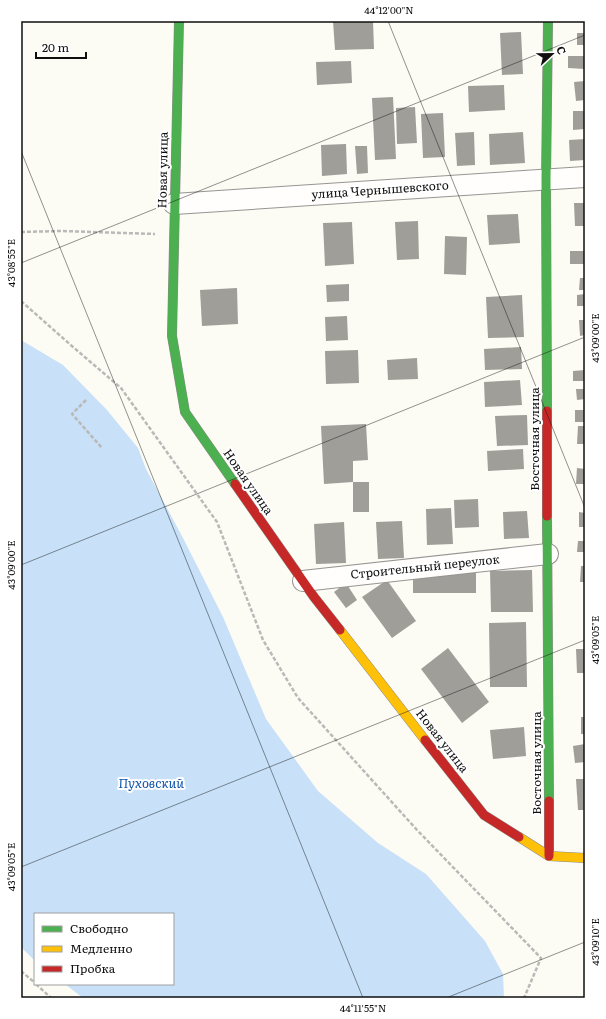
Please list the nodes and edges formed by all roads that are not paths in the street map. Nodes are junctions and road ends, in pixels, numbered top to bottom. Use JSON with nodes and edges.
{"nodes":[{"id":1,"x":178,"y":21,"type":"edge"},
{"id":2,"x":548,"y":21,"type":"edge"},
{"id":3,"x":585,"y":178,"type":"edge"},
{"id":4,"x":546,"y":179,"type":"junction"},
{"id":5,"x":174,"y":204,"type":"junction"},
{"id":6,"x":548,"y":554,"type":"junction"},
{"id":7,"x":303,"y":581,"type":"junction"},
{"id":8,"x":549,"y":856,"type":"junction"},
{"id":9,"x":585,"y":858,"type":"edge"}],
"edges":[{"from":1,"to":5,"type":"street","name":"Новая улица"},
{"from":2,"to":4,"type":"street","name":"Восточная улица"},
{"from":3,"to":4,"type":"street","name":"улица Чернышевского"},
{"from":4,"to":5,"type":"street","name":"улица Чернышевского"},
{"from":4,"to":6,"type":"street","name":"Восточная улица"},
{"from":5,"to":7,"type":"street","name":"Новая улица"},
{"from":6,"to":7,"type":"street","name":"Строительный переулок"},
{"from":6,"to":8,"type":"street","name":"Восточная улица"},
{"from":7,"to":8,"type":"street","name":"Новая улица"},
{"from":8,"to":9,"type":"street"}]}
